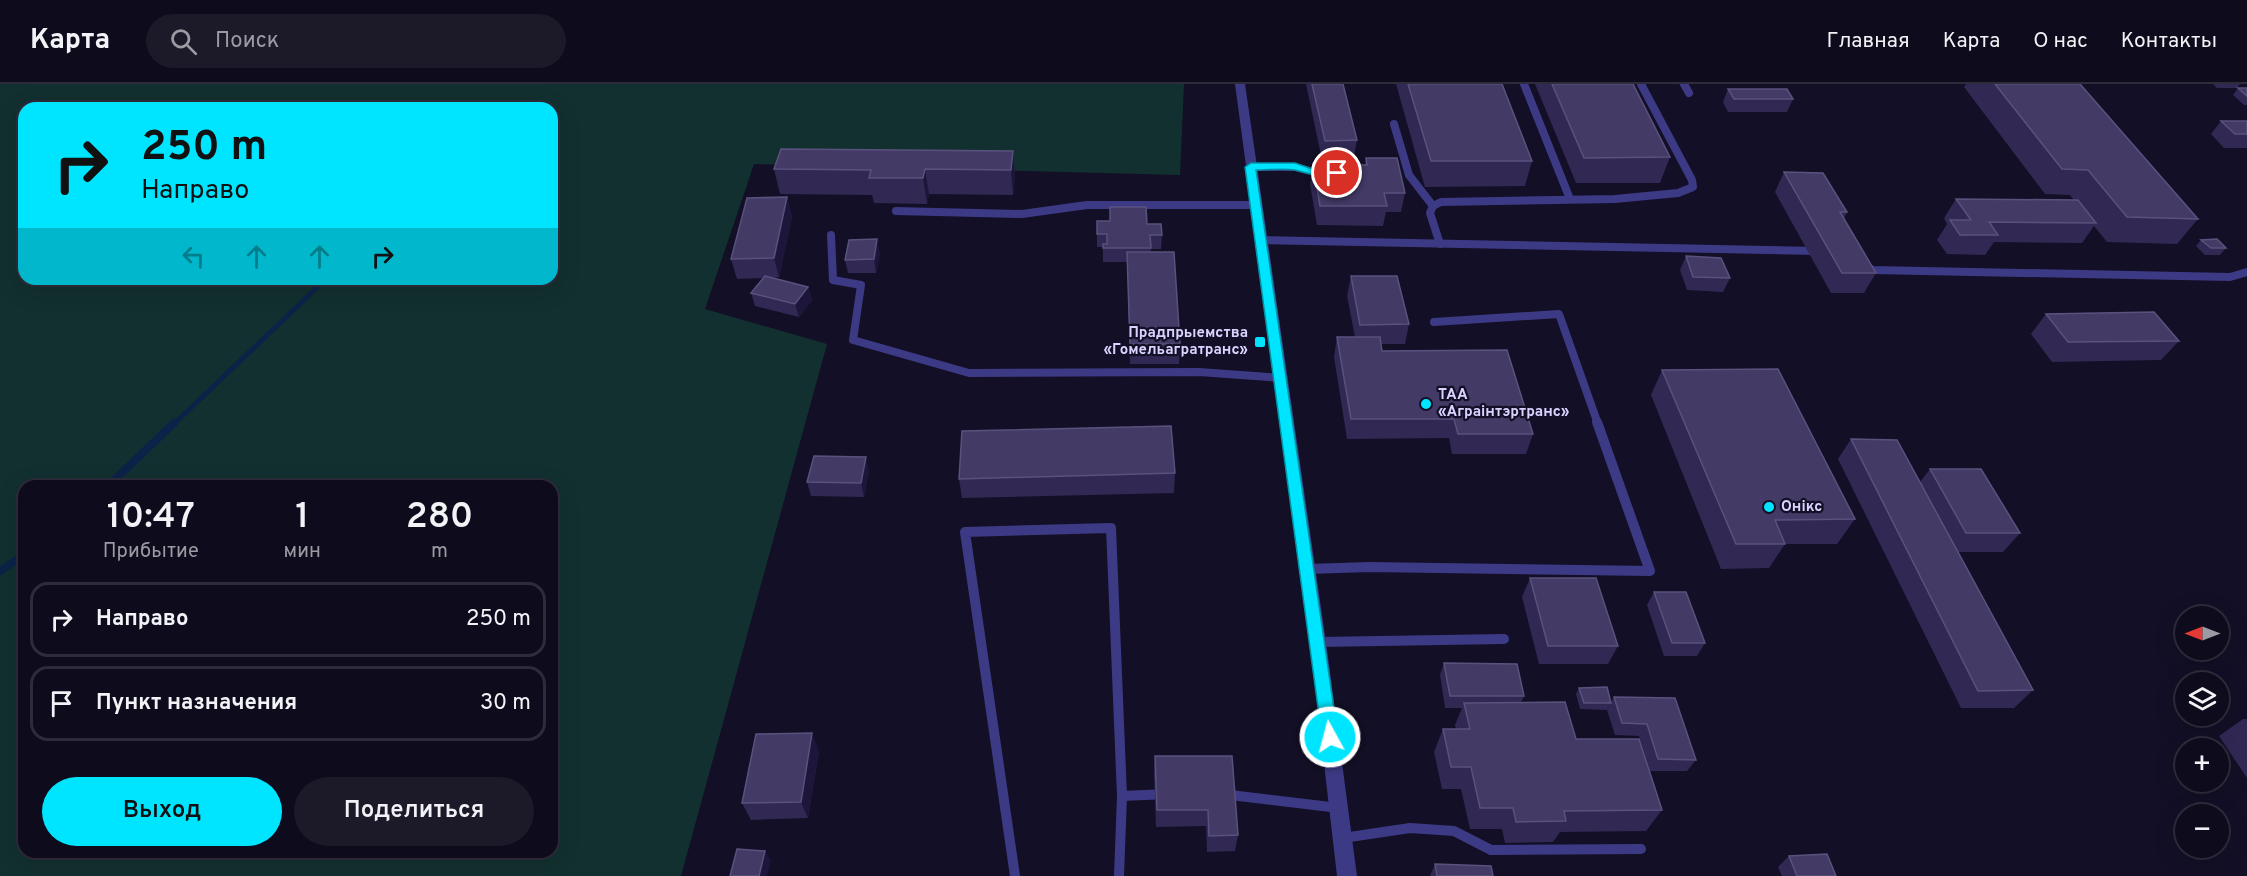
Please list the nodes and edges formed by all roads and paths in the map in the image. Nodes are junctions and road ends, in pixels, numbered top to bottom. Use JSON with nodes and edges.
{"nodes":[{"id":1,"x":1239,"y":84,"type":"edge"},
{"id":2,"x":1524,"y":84,"type":"edge"},
{"id":3,"x":1641,"y":84,"type":"edge"},
{"id":4,"x":1684,"y":84,"type":"edge"},
{"id":5,"x":1689,"y":93,"type":"dead end"},
{"id":6,"x":1394,"y":124,"type":"dead end"},
{"id":7,"x":1251,"y":167,"type":"junction"},
{"id":8,"x":1327,"y":173,"type":"edge"},
{"id":9,"x":1570,"y":199,"type":"junction"},
{"id":10,"x":1256,"y":206,"type":"junction"},
{"id":11,"x":1433,"y":206,"type":"junction"},
{"id":12,"x":896,"y":211,"type":"dead end"},
{"id":13,"x":831,"y":235,"type":"dead end"},
{"id":14,"x":1260,"y":240,"type":"junction"},
{"id":15,"x":1440,"y":244,"type":"junction"},
{"id":16,"x":1830,"y":251,"type":"edge"},
{"id":17,"x":1856,"y":261,"type":"edge"},
{"id":18,"x":2247,"y":272,"type":"edge"},
{"id":19,"x":1434,"y":322,"type":"dead end"},
{"id":20,"x":1281,"y":378,"type":"junction"},
{"id":21,"x":1308,"y":569,"type":"junction"},
{"id":22,"x":1504,"y":639,"type":"dead end"},
{"id":23,"x":1318,"y":642,"type":"junction"},
{"id":24,"x":1177,"y":794,"type":"edge"},
{"id":25,"x":1209,"y":794,"type":"edge"},
{"id":26,"x":1122,"y":796,"type":"junction"},
{"id":27,"x":1339,"y":808,"type":"junction"},
{"id":28,"x":1343,"y":838,"type":"junction"},
{"id":29,"x":1641,"y":849,"type":"dead end"},
{"id":30,"x":1015,"y":876,"type":"edge"},
{"id":31,"x":1119,"y":876,"type":"edge"},
{"id":32,"x":1347,"y":876,"type":"edge"}],
"edges":[{"from":1,"to":7,"type":"street"},
{"from":2,"to":9,"type":"lane"},
{"from":3,"to":9,"type":"lane"},
{"from":4,"to":5,"type":"lane"},
{"from":6,"to":11,"type":"lane"},
{"from":7,"to":8,"type":"lane"},
{"from":7,"to":10,"type":"street"},
{"from":9,"to":11,"type":"lane"},
{"from":10,"to":12,"type":"lane"},
{"from":10,"to":14,"type":"street"},
{"from":11,"to":15,"type":"lane"},
{"from":13,"to":20,"type":"lane"},
{"from":14,"to":15,"type":"lane"},
{"from":14,"to":20,"type":"street"},
{"from":15,"to":16,"type":"lane"},
{"from":17,"to":18,"type":"lane"},
{"from":19,"to":21,"type":"lane"},
{"from":20,"to":21,"type":"street"},
{"from":21,"to":23,"type":"street"},
{"from":22,"to":23,"type":"lane"},
{"from":23,"to":27,"type":"street"},
{"from":24,"to":26,"type":"lane"},
{"from":25,"to":27,"type":"lane"},
{"from":26,"to":30,"type":"lane"},
{"from":26,"to":31,"type":"lane"},
{"from":27,"to":28,"type":"street"},
{"from":28,"to":29,"type":"lane"},
{"from":28,"to":32,"type":"street"}]}
